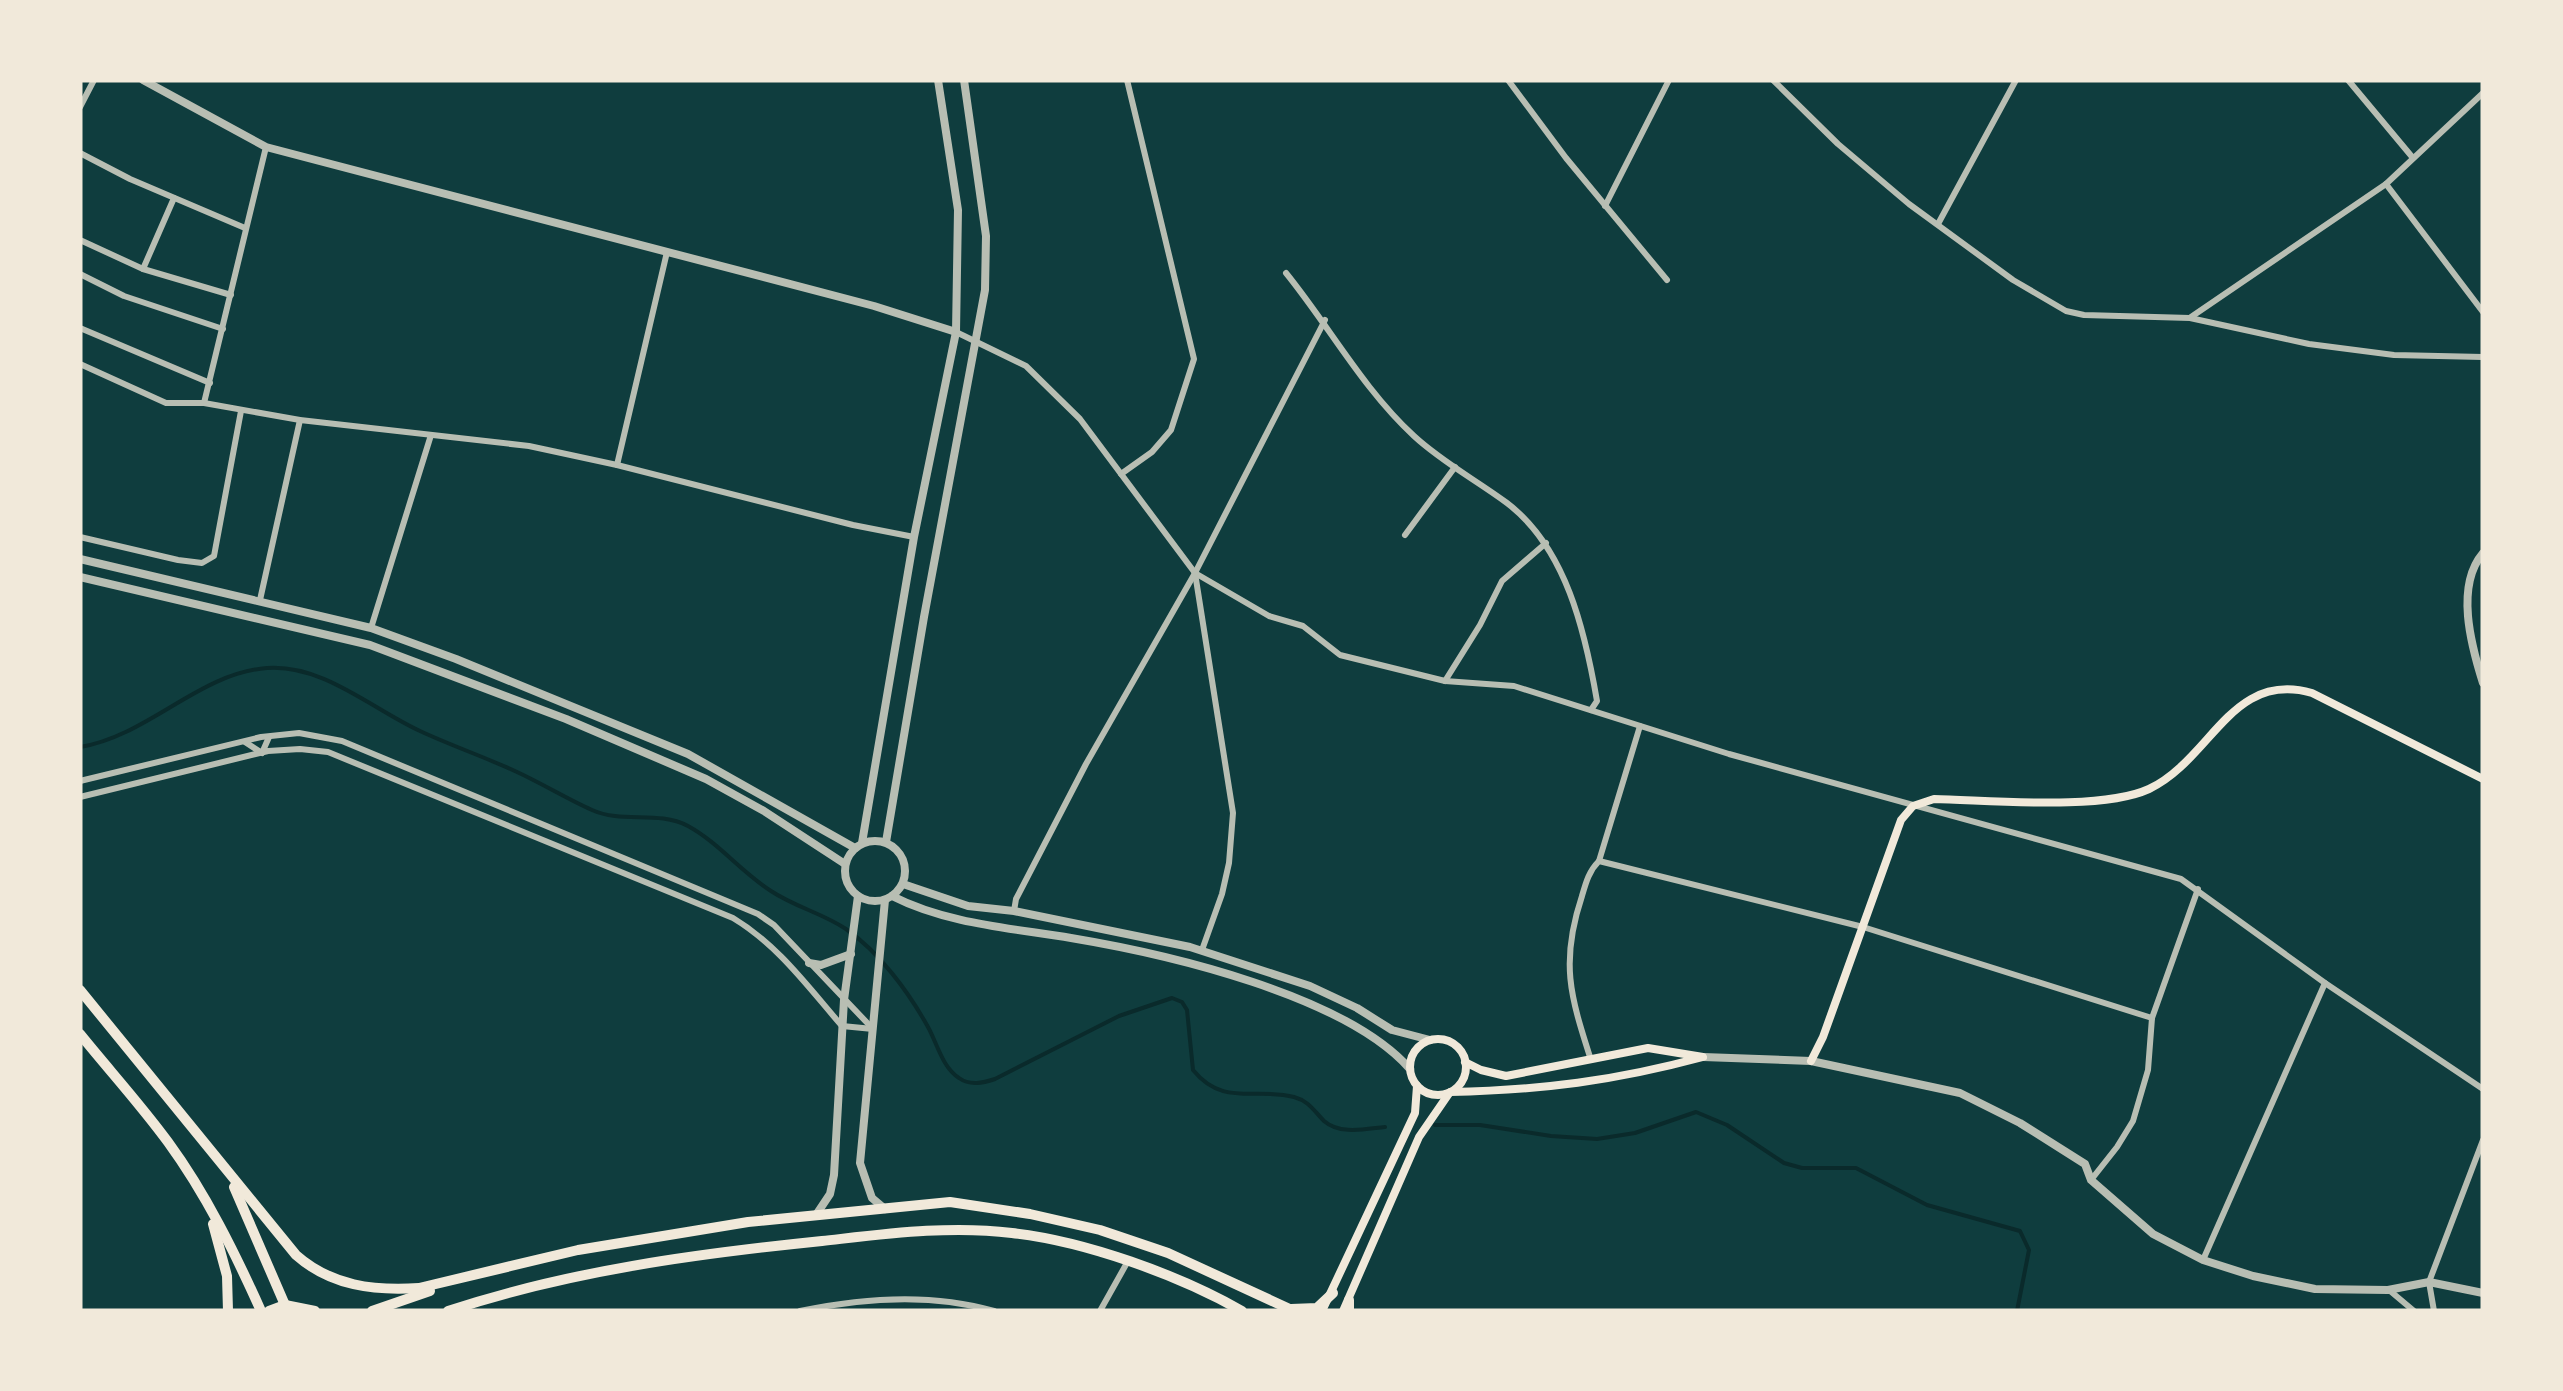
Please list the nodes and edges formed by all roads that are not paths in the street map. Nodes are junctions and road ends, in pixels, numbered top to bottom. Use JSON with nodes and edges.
{"nodes":[{"id":1,"x":94,"y":80,"type":"edge"},
{"id":2,"x":143,"y":80,"type":"edge"},
{"id":3,"x":938,"y":80,"type":"edge"},
{"id":4,"x":964,"y":80,"type":"edge"},
{"id":5,"x":1127,"y":80,"type":"edge"},
{"id":6,"x":1508,"y":80,"type":"edge"},
{"id":7,"x":1668,"y":80,"type":"edge"},
{"id":8,"x":1772,"y":80,"type":"edge"},
{"id":9,"x":2016,"y":80,"type":"edge"},
{"id":10,"x":2348,"y":80,"type":"edge"},
{"id":11,"x":2483,"y":93,"type":"edge"},
{"id":12,"x":80,"y":107,"type":"edge"},
{"id":13,"x":266,"y":147,"type":"junction"},
{"id":14,"x":80,"y":153,"type":"edge"},
{"id":15,"x":2413,"y":158,"type":"junction"},
{"id":16,"x":2386,"y":184,"type":"junction"},
{"id":17,"x":174,"y":198,"type":"junction"},
{"id":18,"x":1605,"y":206,"type":"junction"},
{"id":19,"x":1938,"y":224,"type":"junction"},
{"id":20,"x":246,"y":228,"type":"junction"},
{"id":21,"x":80,"y":240,"type":"edge"},
{"id":22,"x":667,"y":252,"type":"junction"},
{"id":23,"x":143,"y":269,"type":"junction"},
{"id":24,"x":1286,"y":273,"type":"dead end"},
{"id":25,"x":80,"y":274,"type":"edge"},
{"id":26,"x":1667,"y":280,"type":"dead end"},
{"id":27,"x":231,"y":295,"type":"junction"},
{"id":28,"x":2483,"y":312,"type":"edge"},
{"id":29,"x":2190,"y":318,"type":"junction"},
{"id":30,"x":1325,"y":320,"type":"junction"},
{"id":31,"x":80,"y":328,"type":"edge"},
{"id":32,"x":223,"y":329,"type":"junction"},
{"id":33,"x":956,"y":332,"type":"junction"},
{"id":34,"x":976,"y":342,"type":"junction"},
{"id":35,"x":2483,"y":356,"type":"edge"},
{"id":36,"x":80,"y":364,"type":"edge"},
{"id":37,"x":210,"y":383,"type":"junction"},
{"id":38,"x":204,"y":403,"type":"junction"},
{"id":39,"x":241,"y":411,"type":"junction"},
{"id":40,"x":300,"y":420,"type":"junction"},
{"id":41,"x":431,"y":435,"type":"junction"},
{"id":42,"x":617,"y":465,"type":"junction"},
{"id":43,"x":1454,"y":467,"type":"junction"},
{"id":44,"x":1121,"y":474,"type":"junction"},
{"id":45,"x":1406,"y":534,"type":"dead end"},
{"id":46,"x":80,"y":537,"type":"edge"},
{"id":47,"x":914,"y":537,"type":"junction"},
{"id":48,"x":1546,"y":543,"type":"junction"},
{"id":49,"x":2482,"y":557,"type":"edge"},
{"id":50,"x":80,"y":559,"type":"edge"},
{"id":51,"x":1196,"y":573,"type":"junction"},
{"id":52,"x":80,"y":576,"type":"edge"},
{"id":53,"x":260,"y":600,"type":"junction"},
{"id":54,"x":371,"y":628,"type":"junction"},
{"id":55,"x":1445,"y":681,"type":"junction"},
{"id":56,"x":2483,"y":683,"type":"edge"},
{"id":57,"x":1591,"y":710,"type":"junction"},
{"id":58,"x":1640,"y":726,"type":"junction"},
{"id":59,"x":269,"y":736,"type":"junction"},
{"id":60,"x":243,"y":741,"type":"junction"},
{"id":61,"x":262,"y":753,"type":"junction"},
{"id":62,"x":2483,"y":779,"type":"edge"},
{"id":63,"x":80,"y":781,"type":"edge"},
{"id":64,"x":80,"y":796,"type":"edge"},
{"id":65,"x":1913,"y":806,"type":"junction"},
{"id":66,"x":886,"y":842,"type":"junction"},
{"id":67,"x":858,"y":846,"type":"junction"},
{"id":68,"x":1599,"y":861,"type":"junction"},
{"id":69,"x":846,"y":864,"type":"junction"},
{"id":70,"x":903,"y":884,"type":"junction"},
{"id":71,"x":2198,"y":889,"type":"junction"},
{"id":72,"x":858,"y":896,"type":"junction"},
{"id":73,"x":889,"y":898,"type":"junction"},
{"id":74,"x":1014,"y":911,"type":"junction"},
{"id":75,"x":1863,"y":928,"type":"junction"},
{"id":76,"x":1202,"y":950,"type":"junction"},
{"id":77,"x":851,"y":954,"type":"junction"},
{"id":78,"x":810,"y":963,"type":"junction"},
{"id":79,"x":2325,"y":983,"type":"junction"},
{"id":80,"x":80,"y":990,"type":"edge"},
{"id":81,"x":844,"y":1000,"type":"junction"},
{"id":82,"x":2152,"y":1018,"type":"junction"},
{"id":83,"x":842,"y":1026,"type":"junction"},
{"id":84,"x":872,"y":1029,"type":"junction"},
{"id":85,"x":80,"y":1034,"type":"edge"},
{"id":86,"x":1430,"y":1040,"type":"junction"},
{"id":87,"x":1703,"y":1057,"type":"junction"},
{"id":88,"x":1592,"y":1060,"type":"junction"},
{"id":89,"x":1812,"y":1061,"type":"junction"},
{"id":90,"x":1465,"y":1062,"type":"junction"},
{"id":91,"x":1410,"y":1069,"type":"junction"},
{"id":92,"x":1417,"y":1086,"type":"junction"},
{"id":93,"x":2483,"y":1090,"type":"edge"},
{"id":94,"x":1450,"y":1092,"type":"junction"},
{"id":95,"x":2483,"y":1140,"type":"edge"},
{"id":96,"x":229,"y":1176,"type":"junction"},
{"id":97,"x":2091,"y":1180,"type":"junction"},
{"id":98,"x":210,"y":1208,"type":"junction"},
{"id":99,"x":884,"y":1209,"type":"junction"},
{"id":100,"x":816,"y":1216,"type":"junction"},
{"id":101,"x":2203,"y":1260,"type":"junction"},
{"id":102,"x":1128,"y":1261,"type":"junction"},
{"id":103,"x":460,"y":1281,"type":"junction"},
{"id":104,"x":2429,"y":1282,"type":"junction"},
{"id":105,"x":2388,"y":1290,"type":"junction"},
{"id":106,"x":1333,"y":1293,"type":"junction"},
{"id":107,"x":2483,"y":1293,"type":"edge"},
{"id":108,"x":285,"y":1305,"type":"junction"},
{"id":109,"x":1347,"y":1308,"type":"edge"},
{"id":110,"x":1292,"y":1310,"type":"edge"},
{"id":111,"x":228,"y":1311,"type":"edge"},
{"id":112,"x":261,"y":1311,"type":"edge"},
{"id":113,"x":269,"y":1311,"type":"edge"},
{"id":114,"x":315,"y":1311,"type":"edge"},
{"id":115,"x":372,"y":1311,"type":"edge"},
{"id":116,"x":448,"y":1311,"type":"edge"},
{"id":117,"x":800,"y":1311,"type":"edge"},
{"id":118,"x":994,"y":1311,"type":"edge"},
{"id":119,"x":1100,"y":1311,"type":"edge"},
{"id":120,"x":1242,"y":1311,"type":"edge"},
{"id":121,"x":1322,"y":1311,"type":"edge"},
{"id":122,"x":2414,"y":1311,"type":"edge"},
{"id":123,"x":2434,"y":1311,"type":"edge"}],
"edges":[{"from":1,"to":12,"type":"street"},
{"from":2,"to":13,"type":"street"},
{"from":3,"to":33,"type":"street"},
{"from":4,"to":34,"type":"street"},
{"from":5,"to":44,"type":"street"},
{"from":6,"to":18,"type":"street"},
{"from":7,"to":18,"type":"street"},
{"from":8,"to":19,"type":"street"},
{"from":9,"to":19,"type":"street"},
{"from":10,"to":15,"type":"street"},
{"from":11,"to":15,"type":"street"},
{"from":13,"to":20,"type":"street"},
{"from":13,"to":22,"type":"street"},
{"from":14,"to":17,"type":"street"},
{"from":15,"to":16,"type":"street"},
{"from":16,"to":28,"type":"street"},
{"from":16,"to":29,"type":"street"},
{"from":17,"to":20,"type":"street"},
{"from":17,"to":23,"type":"street"},
{"from":18,"to":26,"type":"street"},
{"from":19,"to":29,"type":"street"},
{"from":20,"to":27,"type":"street"},
{"from":21,"to":23,"type":"street"},
{"from":22,"to":33,"type":"street"},
{"from":22,"to":42,"type":"street"},
{"from":23,"to":27,"type":"street"},
{"from":24,"to":30,"type":"street"},
{"from":25,"to":32,"type":"street"},
{"from":27,"to":32,"type":"street"},
{"from":29,"to":35,"type":"street"},
{"from":30,"to":43,"type":"street"},
{"from":30,"to":51,"type":"street"},
{"from":31,"to":37,"type":"street"},
{"from":32,"to":37,"type":"street"},
{"from":33,"to":34,"type":"street"},
{"from":33,"to":47,"type":"street"},
{"from":34,"to":44,"type":"street"},
{"from":34,"to":66,"type":"street"},
{"from":36,"to":38,"type":"street"},
{"from":37,"to":38,"type":"street"},
{"from":38,"to":39,"type":"street"},
{"from":39,"to":40,"type":"street"},
{"from":39,"to":46,"type":"street"},
{"from":40,"to":41,"type":"street"},
{"from":40,"to":53,"type":"street"},
{"from":41,"to":42,"type":"street"},
{"from":41,"to":54,"type":"street"},
{"from":42,"to":47,"type":"street"},
{"from":43,"to":45,"type":"street"},
{"from":43,"to":48,"type":"street"},
{"from":44,"to":51,"type":"street"},
{"from":47,"to":67,"type":"street"},
{"from":48,"to":55,"type":"street"},
{"from":48,"to":57,"type":"street"},
{"from":49,"to":56,"type":"street"},
{"from":50,"to":53,"type":"street"},
{"from":51,"to":55,"type":"street"},
{"from":51,"to":74,"type":"street"},
{"from":51,"to":76,"type":"street"},
{"from":52,"to":69,"type":"street"},
{"from":53,"to":54,"type":"street"},
{"from":54,"to":67,"type":"street"},
{"from":55,"to":57,"type":"street"},
{"from":57,"to":58,"type":"street"},
{"from":58,"to":65,"type":"street"},
{"from":58,"to":68,"type":"street"},
{"from":59,"to":60,"type":"street"},
{"from":59,"to":61,"type":"street"},
{"from":59,"to":78,"type":"street"},
{"from":60,"to":61,"type":"street"},
{"from":60,"to":63,"type":"street"},
{"from":61,"to":64,"type":"street"},
{"from":61,"to":83,"type":"street"},
{"from":62,"to":65,"type":"main road"},
{"from":65,"to":71,"type":"street"},
{"from":65,"to":75,"type":"main road"},
{"from":66,"to":67,"type":"street"},
{"from":66,"to":70,"type":"street"},
{"from":67,"to":69,"type":"street"},
{"from":68,"to":75,"type":"street"},
{"from":68,"to":88,"type":"street"},
{"from":69,"to":72,"type":"street"},
{"from":70,"to":73,"type":"street"},
{"from":70,"to":74,"type":"street"},
{"from":71,"to":79,"type":"street"},
{"from":71,"to":82,"type":"street"},
{"from":72,"to":73,"type":"street"},
{"from":72,"to":77,"type":"street"},
{"from":73,"to":84,"type":"street"},
{"from":73,"to":91,"type":"street"},
{"from":74,"to":76,"type":"street"},
{"from":75,"to":82,"type":"street"},
{"from":75,"to":89,"type":"main road"},
{"from":76,"to":86,"type":"street"},
{"from":77,"to":78,"type":"street"},
{"from":77,"to":81,"type":"street"},
{"from":78,"to":81,"type":"street"},
{"from":79,"to":93,"type":"street"},
{"from":79,"to":101,"type":"street"},
{"from":80,"to":96,"type":"highway"},
{"from":81,"to":83,"type":"street"},
{"from":81,"to":84,"type":"street"},
{"from":82,"to":97,"type":"street"},
{"from":83,"to":84,"type":"street"},
{"from":83,"to":100,"type":"street"},
{"from":84,"to":99,"type":"street"},
{"from":85,"to":98,"type":"highway"},
{"from":86,"to":90,"type":"main road"},
{"from":86,"to":91,"type":"main road"},
{"from":87,"to":88,"type":"main road"},
{"from":87,"to":89,"type":"street"},
{"from":87,"to":94,"type":"main road"},
{"from":88,"to":90,"type":"main road"},
{"from":89,"to":97,"type":"street"},
{"from":90,"to":94,"type":"main road"},
{"from":91,"to":92,"type":"main road"},
{"from":92,"to":94,"type":"main road"},
{"from":92,"to":106,"type":"main road"},
{"from":94,"to":109,"type":"main road"},
{"from":95,"to":104,"type":"street"},
{"from":96,"to":103,"type":"highway"},
{"from":96,"to":108,"type":"highway"},
{"from":97,"to":101,"type":"street"},
{"from":98,"to":111,"type":"highway"},
{"from":98,"to":112,"type":"highway"},
{"from":99,"to":100,"type":"highway"},
{"from":99,"to":110,"type":"highway"},
{"from":100,"to":103,"type":"highway"},
{"from":101,"to":105,"type":"street"},
{"from":102,"to":116,"type":"highway"},
{"from":102,"to":119,"type":"street"},
{"from":102,"to":120,"type":"highway"},
{"from":103,"to":115,"type":"highway"},
{"from":104,"to":105,"type":"street"},
{"from":104,"to":107,"type":"street"},
{"from":104,"to":123,"type":"street"},
{"from":105,"to":122,"type":"street"},
{"from":106,"to":110,"type":"highway"},
{"from":106,"to":121,"type":"main road"},
{"from":108,"to":113,"type":"highway"},
{"from":108,"to":114,"type":"highway"},
{"from":117,"to":118,"type":"street"}]}
